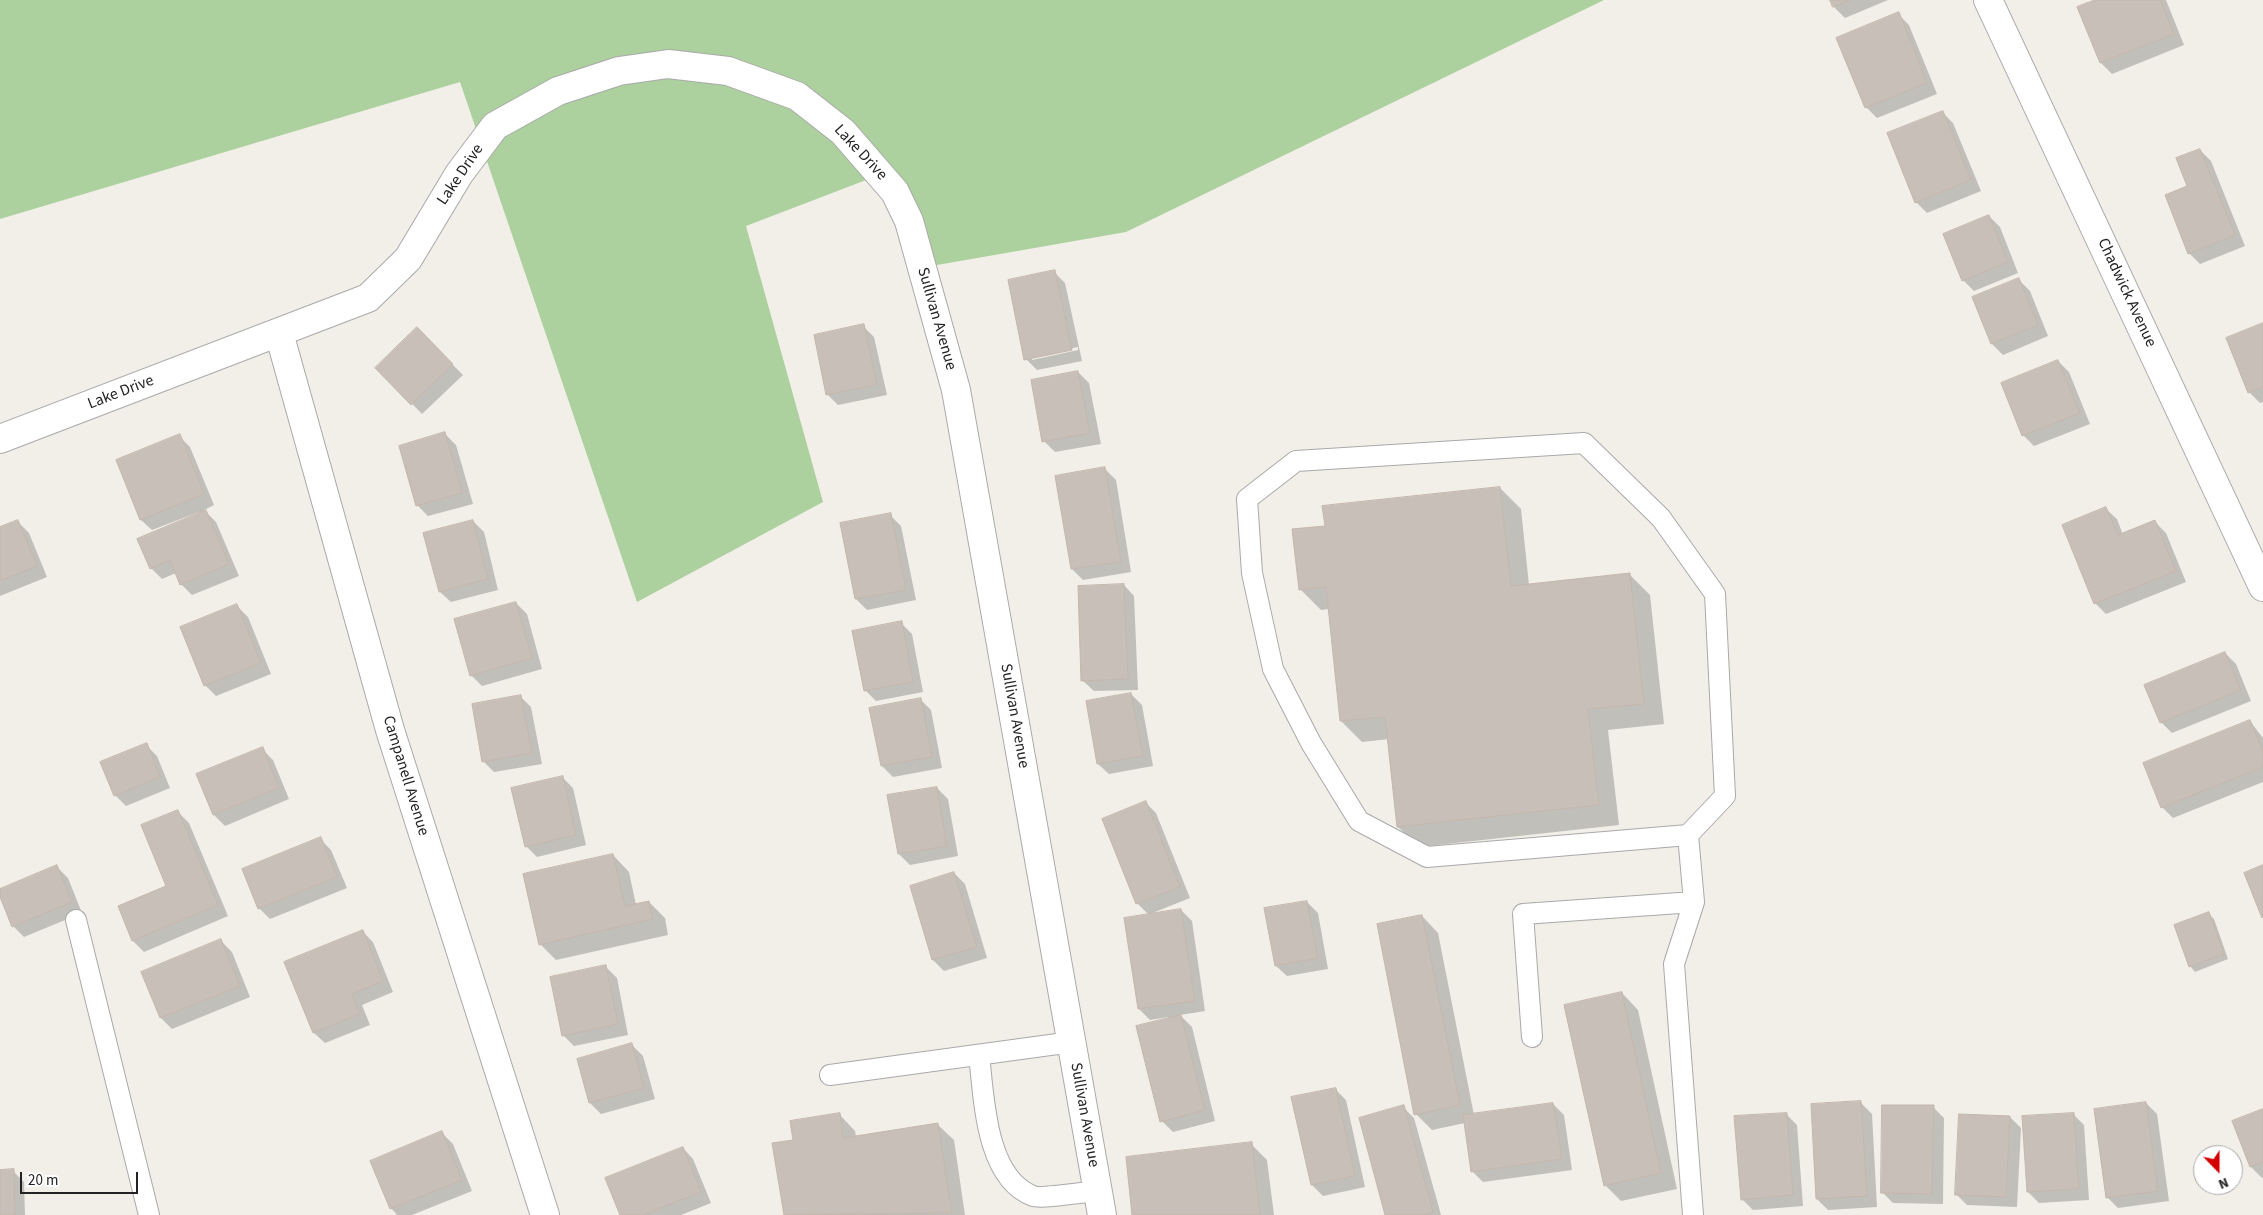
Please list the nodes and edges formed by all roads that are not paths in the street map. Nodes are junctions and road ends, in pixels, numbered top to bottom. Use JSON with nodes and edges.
{"nodes":[{"id":1,"x":1988,"y":0,"type":"edge"},
{"id":2,"x":909,"y":221,"type":"joint"},
{"id":3,"x":279,"y":333,"type":"junction"},
{"id":4,"x":0,"y":440,"type":"edge"},
{"id":5,"x":2263,"y":587,"type":"edge"},
{"id":6,"x":1688,"y":835,"type":"junction"},
{"id":7,"x":1694,"y":902,"type":"junction"},
{"id":8,"x":76,"y":920,"type":"dead end"},
{"id":9,"x":1532,"y":1038,"type":"dead end"},
{"id":10,"x":1072,"y":1042,"type":"junction"},
{"id":11,"x":979,"y":1055,"type":"junction"},
{"id":12,"x":830,"y":1075,"type":"dead end"},
{"id":13,"x":1100,"y":1203,"type":"edge"},
{"id":14,"x":150,"y":1215,"type":"edge"},
{"id":15,"x":545,"y":1215,"type":"edge"},
{"id":16,"x":1693,"y":1215,"type":"edge"}],
"edges":[{"from":1,"to":5,"type":"street","name":"Chadwick Avenue"},
{"from":2,"to":3,"type":"street","name":"Lake Drive"},
{"from":2,"to":10,"type":"street","name":"Sullivan Avenue"},
{"from":3,"to":4,"type":"street","name":"Lake Drive"},
{"from":3,"to":15,"type":"street","name":"Campanell Avenue"},
{"from":6,"to":6,"type":"lane"},
{"from":6,"to":7,"type":"lane"},
{"from":7,"to":9,"type":"lane"},
{"from":7,"to":16,"type":"lane"},
{"from":8,"to":14,"type":"lane"},
{"from":10,"to":11,"type":"lane"},
{"from":10,"to":13,"type":"street","name":"Sullivan Avenue"},
{"from":11,"to":12,"type":"lane"},
{"from":11,"to":13,"type":"lane"}]}
